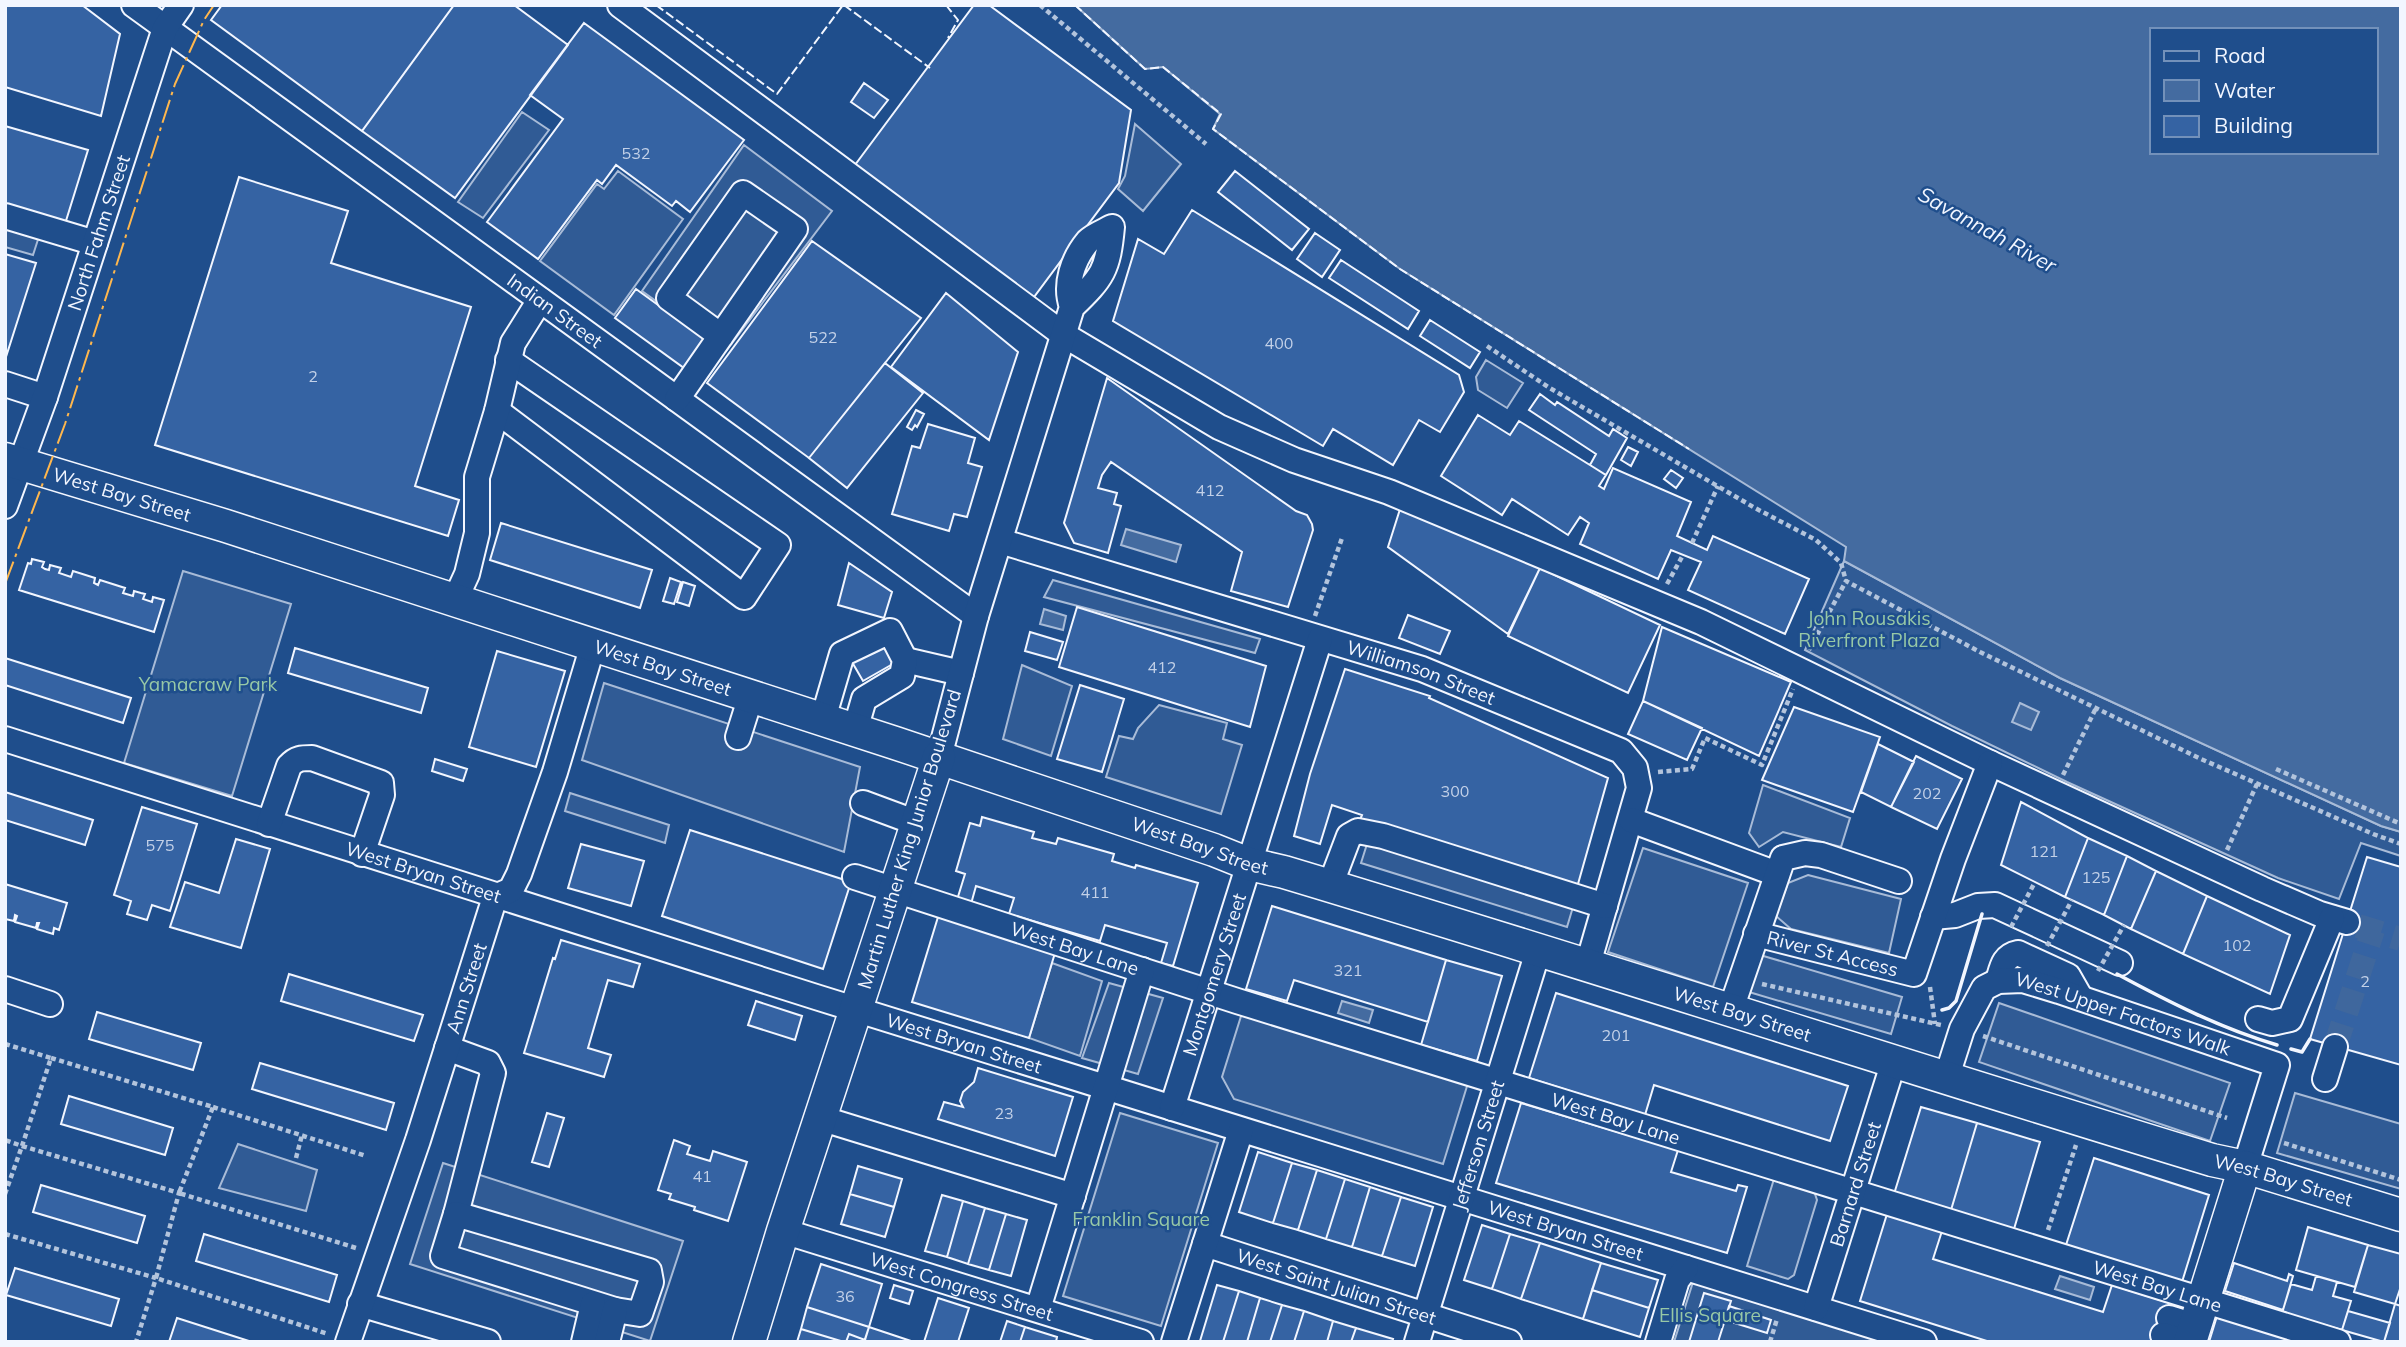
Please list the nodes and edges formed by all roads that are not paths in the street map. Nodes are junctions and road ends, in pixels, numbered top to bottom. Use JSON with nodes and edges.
{"nodes":[{"id":1,"x":134,"y":5,"type":"edge"},
{"id":2,"x":181,"y":5,"type":"edge"},
{"id":3,"x":620,"y":5,"type":"edge"},
{"id":4,"x":166,"y":28,"type":"junction"},
{"id":5,"x":5,"y":216,"type":"edge"},
{"id":6,"x":95,"y":243,"type":"junction"},
{"id":7,"x":540,"y":300,"type":"junction"},
{"id":8,"x":1072,"y":307,"type":"dead end"},
{"id":9,"x":1064,"y":335,"type":"junction"},
{"id":10,"x":721,"y":336,"type":"junction"},
{"id":11,"x":508,"y":360,"type":"junction"},
{"id":12,"x":5,"y":384,"type":"edge"},
{"id":13,"x":45,"y":397,"type":"junction"},
{"id":14,"x":677,"y":399,"type":"junction"},
{"id":15,"x":497,"y":411,"type":"junction"},
{"id":16,"x":12,"y":461,"type":"edge"},
{"id":17,"x":5,"y":506,"type":"edge"},
{"id":18,"x":999,"y":541,"type":"junction"},
{"id":19,"x":455,"y":600,"type":"junction"},
{"id":20,"x":976,"y":615,"type":"junction"},
{"id":21,"x":1316,"y":632,"type":"junction"},
{"id":22,"x":593,"y":645,"type":"junction"},
{"id":23,"x":905,"y":660,"type":"junction"},
{"id":24,"x":961,"y":673,"type":"junction"},
{"id":25,"x":751,"y":696,"type":"junction"},
{"id":26,"x":822,"y":719,"type":"junction"},
{"id":27,"x":855,"y":730,"type":"junction"},
{"id":28,"x":738,"y":737,"type":"dead end"},
{"id":29,"x":5,"y":739,"type":"edge"},
{"id":30,"x":939,"y":757,"type":"junction"},
{"id":31,"x":1990,"y":763,"type":"junction"},
{"id":32,"x":863,"y":803,"type":"dead end"},
{"id":33,"x":1632,"y":820,"type":"junction"},
{"id":34,"x":917,"y":823,"type":"junction"},
{"id":35,"x":269,"y":824,"type":"junction"},
{"id":36,"x":362,"y":854,"type":"junction"},
{"id":37,"x":1249,"y":864,"type":"junction"},
{"id":38,"x":1777,"y":874,"type":"junction"},
{"id":39,"x":855,"y":877,"type":"dead end"},
{"id":40,"x":1899,"y":881,"type":"dead end"},
{"id":41,"x":1330,"y":886,"type":"junction"},
{"id":42,"x":895,"y":891,"type":"junction"},
{"id":43,"x":495,"y":897,"type":"junction"},
{"id":44,"x":1605,"y":906,"type":"junction"},
{"id":45,"x":1933,"y":917,"type":"junction"},
{"id":46,"x":1756,"y":934,"type":"junction"},
{"id":47,"x":1539,"y":948,"type":"junction"},
{"id":48,"x":1588,"y":964,"type":"junction"},
{"id":49,"x":2109,"y":967,"type":"road end"},
{"id":50,"x":1142,"y":970,"type":"junction"},
{"id":51,"x":5,"y":989,"type":"edge"},
{"id":52,"x":1208,"y":992,"type":"junction"},
{"id":53,"x":50,"y":1004,"type":"dead end"},
{"id":54,"x":1731,"y":1009,"type":"junction"},
{"id":55,"x":856,"y":1010,"type":"junction"},
{"id":56,"x":2258,"y":1019,"type":"dead end"},
{"id":57,"x":2335,"y":1046,"type":"tunnel mouth"},
{"id":58,"x":447,"y":1048,"type":"junction"},
{"id":59,"x":1894,"y":1061,"type":"junction"},
{"id":60,"x":1946,"y":1079,"type":"junction"},
{"id":61,"x":2325,"y":1079,"type":"dead end"},
{"id":62,"x":1499,"y":1082,"type":"junction"},
{"id":63,"x":1107,"y":1088,"type":"junction"},
{"id":64,"x":1171,"y":1108,"type":"junction"},
{"id":65,"x":820,"y":1118,"type":"junction"},
{"id":66,"x":1241,"y":1130,"type":"junction"},
{"id":67,"x":2245,"y":1167,"type":"junction"},
{"id":68,"x":1852,"y":1192,"type":"junction"},
{"id":69,"x":1073,"y":1196,"type":"junction"},
{"id":70,"x":1462,"y":1199,"type":"junction"},
{"id":71,"x":456,"y":1214,"type":"junction"},
{"id":72,"x":2401,"y":1215,"type":"edge"},
{"id":73,"x":783,"y":1231,"type":"junction"},
{"id":74,"x":1205,"y":1244,"type":"junction"},
{"id":75,"x":1686,"y":1268,"type":"junction"},
{"id":76,"x":360,"y":1304,"type":"junction"},
{"id":77,"x":604,"y":1307,"type":"junction"},
{"id":78,"x":1816,"y":1308,"type":"junction"},
{"id":79,"x":1038,"y":1309,"type":"junction"},
{"id":80,"x":1425,"y":1315,"type":"junction"},
{"id":81,"x":2184,"y":1327,"type":"edge"},
{"id":82,"x":1091,"y":1334,"type":"edge"},
{"id":83,"x":340,"y":1338,"type":"edge"},
{"id":84,"x":488,"y":1342,"type":"edge"},
{"id":85,"x":584,"y":1342,"type":"edge"},
{"id":86,"x":607,"y":1342,"type":"edge"},
{"id":87,"x":749,"y":1342,"type":"edge"},
{"id":88,"x":1141,"y":1342,"type":"edge"},
{"id":89,"x":1174,"y":1342,"type":"edge"},
{"id":90,"x":1417,"y":1342,"type":"edge"},
{"id":91,"x":1509,"y":1342,"type":"edge"},
{"id":92,"x":1658,"y":1342,"type":"edge"},
{"id":93,"x":1924,"y":1342,"type":"edge"},
{"id":94,"x":2338,"y":1342,"type":"edge"}],
"edges":[{"from":1,"to":4,"type":"street","name":"Indian Street"},
{"from":2,"to":4,"type":"street","name":"North Fahm Street"},
{"from":3,"to":9,"type":"street"},
{"from":4,"to":6,"type":"street","name":"North Fahm Street"},
{"from":4,"to":7,"type":"street","name":"Indian Street"},
{"from":5,"to":6,"type":"street"},
{"from":6,"to":13,"type":"street","name":"North Fahm Street"},
{"from":7,"to":11,"type":"street"},
{"from":7,"to":14,"type":"street","name":"Indian Street"},
{"from":8,"to":9,"type":"street","name":"Martin Luther King Junior Boulevard"},
{"from":9,"to":18,"type":"street","name":"Martin Luther King Junior Boulevard"},
{"from":9,"to":31,"type":"street"},
{"from":10,"to":10,"type":"street"},
{"from":10,"to":14,"type":"street"},
{"from":11,"to":15,"type":"street"},
{"from":11,"to":15,"type":"street"},
{"from":12,"to":13,"type":"street"},
{"from":13,"to":16,"type":"street","name":"North Fahm Street"},
{"from":14,"to":20,"type":"street","name":"Indian Street"},
{"from":15,"to":19,"type":"street"},
{"from":16,"to":17,"type":"street","name":"North Fahm Street"},
{"from":16,"to":19,"type":"main road","name":"West Bay Street"},
{"from":18,"to":20,"type":"street","name":"Martin Luther King Junior Boulevard"},
{"from":18,"to":21,"type":"street","name":"Williamson Street"},
{"from":19,"to":22,"type":"main road","name":"West Bay Street"},
{"from":20,"to":24,"type":"street","name":"Martin Luther King Junior Boulevard"},
{"from":21,"to":33,"type":"street","name":"Williamson Street"},
{"from":21,"to":37,"type":"street","name":"Montgomery Street"},
{"from":22,"to":25,"type":"main road","name":"West Bay Street"},
{"from":22,"to":43,"type":"street","name":"Ann Street"},
{"from":23,"to":24,"type":"street"},
{"from":23,"to":26,"type":"street"},
{"from":23,"to":27,"type":"street"},
{"from":24,"to":30,"type":"street","name":"Martin Luther King Junior Boulevard"},
{"from":25,"to":26,"type":"main road","name":"West Bay Street"},
{"from":25,"to":28,"type":"street"},
{"from":26,"to":27,"type":"main road","name":"West Bay Street"},
{"from":27,"to":30,"type":"main road","name":"West Bay Street"},
{"from":29,"to":35,"type":"street","name":"West Bryan Street"},
{"from":30,"to":34,"type":"main road","name":"Martin Luther King Junior Boulevard"},
{"from":30,"to":37,"type":"main road","name":"West Bay Street"},
{"from":31,"to":45,"type":"street","name":"River St Access"},
{"from":31,"to":56,"type":"street"},
{"from":32,"to":34,"type":"street"},
{"from":33,"to":38,"type":"street"},
{"from":33,"to":44,"type":"street"},
{"from":34,"to":42,"type":"main road","name":"Martin Luther King Junior Boulevard"},
{"from":35,"to":36,"type":"street","name":"West Bryan Street"},
{"from":35,"to":36,"type":"street"},
{"from":36,"to":43,"type":"street","name":"West Bryan Street"},
{"from":37,"to":41,"type":"main road","name":"West Bay Street"},
{"from":37,"to":52,"type":"street","name":"Montgomery Street"},
{"from":38,"to":40,"type":"street"},
{"from":38,"to":46,"type":"street"},
{"from":39,"to":42,"type":"street","name":"West Bay Lane"},
{"from":41,"to":44,"type":"street"},
{"from":41,"to":47,"type":"main road","name":"West Bay Street"},
{"from":42,"to":50,"type":"street","name":"West Bay Lane"},
{"from":42,"to":55,"type":"main road","name":"Martin Luther King Junior Boulevard"},
{"from":43,"to":55,"type":"street","name":"West Bryan Street"},
{"from":43,"to":58,"type":"street","name":"Ann Street"},
{"from":44,"to":48,"type":"street"},
{"from":45,"to":46,"type":"street","name":"River St Access"},
{"from":45,"to":49,"type":"street"},
{"from":46,"to":54,"type":"street"},
{"from":47,"to":48,"type":"main road","name":"West Bay Street"},
{"from":47,"to":62,"type":"street","name":"Jefferson Street"},
{"from":48,"to":54,"type":"main road","name":"West Bay Street"},
{"from":50,"to":52,"type":"street","name":"West Bay Lane"},
{"from":50,"to":63,"type":"street"},
{"from":51,"to":53,"type":"street"},
{"from":52,"to":62,"type":"street","name":"West Bay Lane"},
{"from":52,"to":64,"type":"street","name":"Montgomery Street"},
{"from":54,"to":59,"type":"main road","name":"West Bay Street"},
{"from":55,"to":63,"type":"street","name":"West Bryan Street"},
{"from":55,"to":65,"type":"main road","name":"Martin Luther King Junior Boulevard"},
{"from":57,"to":61,"type":"street"},
{"from":58,"to":71,"type":"street"},
{"from":58,"to":76,"type":"street","name":"Ann Street"},
{"from":59,"to":60,"type":"main road","name":"West Bay Street"},
{"from":59,"to":68,"type":"street","name":"Barnard Street"},
{"from":60,"to":67,"type":"main road","name":"West Bay Street"},
{"from":60,"to":67,"type":"street","name":"West Upper Factors Walk"},
{"from":62,"to":68,"type":"street","name":"West Bay Lane"},
{"from":62,"to":70,"type":"street","name":"Jefferson Street"},
{"from":63,"to":64,"type":"street","name":"West Bryan Street"},
{"from":63,"to":69,"type":"street"},
{"from":64,"to":66,"type":"street","name":"West Bryan Street"},
{"from":65,"to":69,"type":"street"},
{"from":65,"to":73,"type":"main road","name":"Martin Luther King Junior Boulevard"},
{"from":66,"to":70,"type":"street","name":"West Bryan Street"},
{"from":66,"to":74,"type":"street"},
{"from":67,"to":72,"type":"main road","name":"West Bay Street"},
{"from":67,"to":81,"type":"main road"},
{"from":68,"to":78,"type":"street","name":"Barnard Street"},
{"from":68,"to":81,"type":"street","name":"West Bay Lane"},
{"from":69,"to":79,"type":"street"},
{"from":70,"to":75,"type":"street","name":"West Bryan Street"},
{"from":70,"to":80,"type":"street","name":"Jefferson Street"},
{"from":71,"to":77,"type":"street"},
{"from":71,"to":77,"type":"street"},
{"from":73,"to":79,"type":"street","name":"West Congress Street"},
{"from":73,"to":87,"type":"main road","name":"Martin Luther King Junior Boulevard"},
{"from":74,"to":80,"type":"street","name":"West Saint Julian Street"},
{"from":74,"to":89,"type":"street"},
{"from":75,"to":78,"type":"street","name":"West Bryan Street"},
{"from":75,"to":92,"type":"street"},
{"from":76,"to":83,"type":"street","name":"Ann Street"},
{"from":76,"to":84,"type":"street"},
{"from":77,"to":85,"type":"street"},
{"from":77,"to":86,"type":"street"},
{"from":78,"to":93,"type":"street","name":"West Bryan Street"},
{"from":79,"to":82,"type":"street","name":"West Congress Street"},
{"from":80,"to":90,"type":"street","name":"Jefferson Street"},
{"from":80,"to":91,"type":"street","name":"West Saint Julian Street"},
{"from":81,"to":94,"type":"street","name":"West Bay Lane"},
{"from":82,"to":88,"type":"street","name":"West Congress Street"}]}
